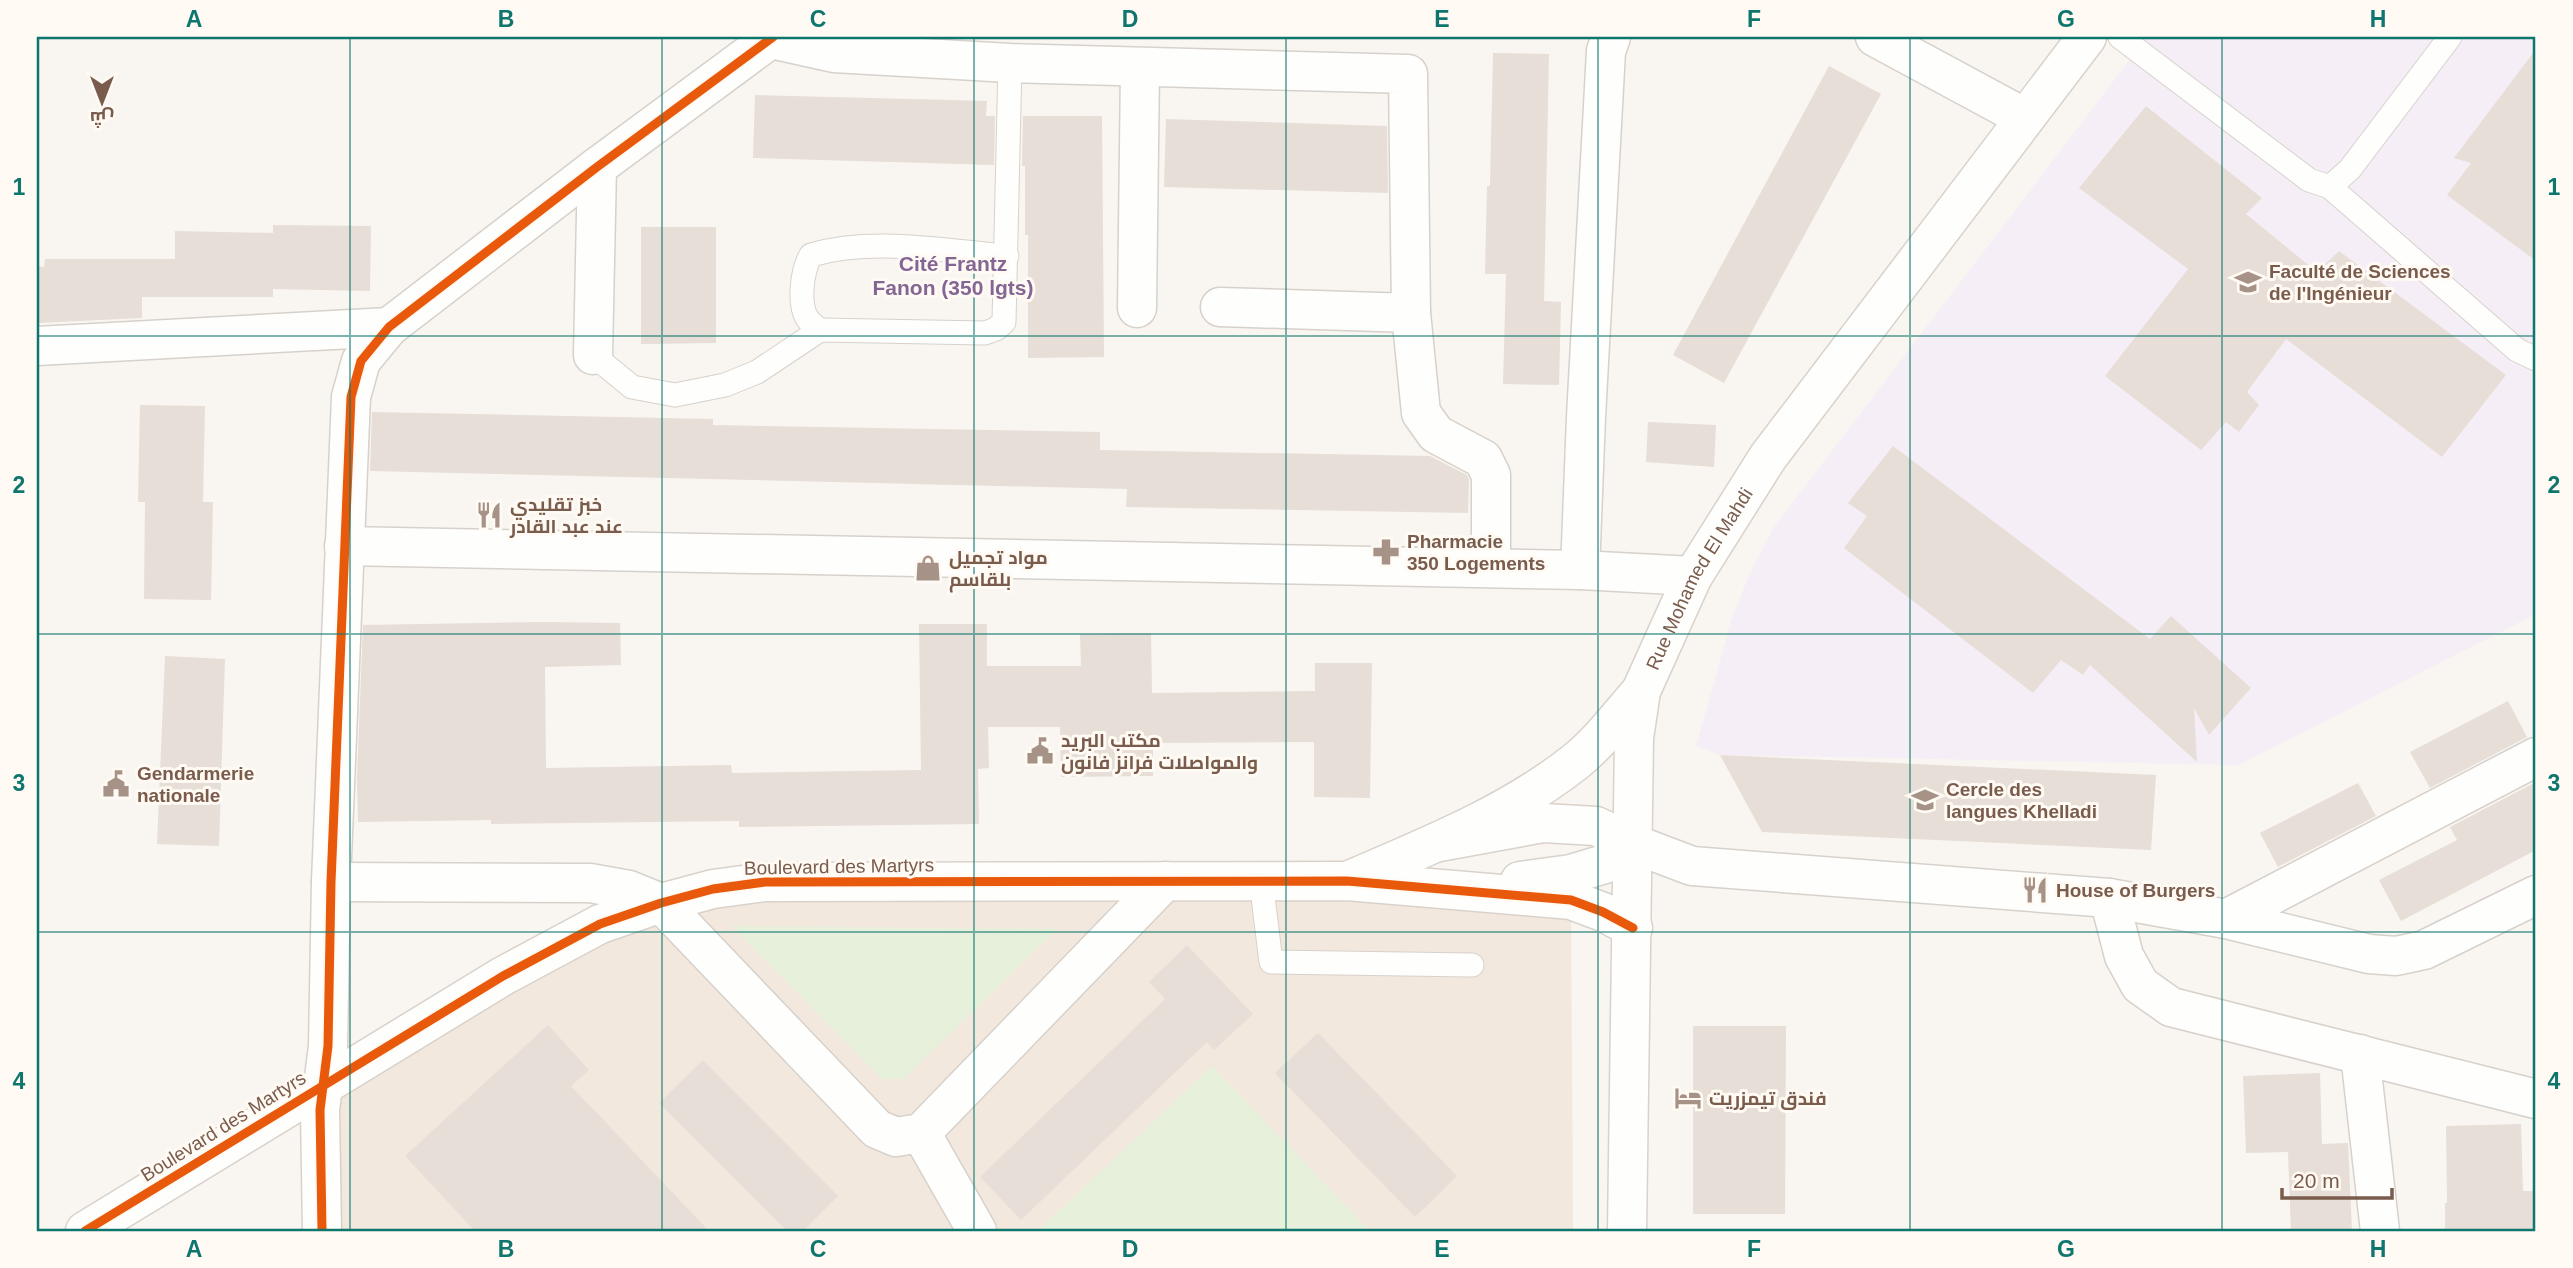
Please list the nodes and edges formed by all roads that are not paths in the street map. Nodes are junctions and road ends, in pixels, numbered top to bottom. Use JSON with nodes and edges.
{"nodes":[{"id":1,"x":1611,"y":37,"type":"edge"},
{"id":2,"x":1875,"y":37,"type":"edge"},
{"id":3,"x":2087,"y":37,"type":"edge"},
{"id":4,"x":2120,"y":37,"type":"edge"},
{"id":5,"x":2450,"y":37,"type":"edge"},
{"id":6,"x":772,"y":38,"type":"edge"},
{"id":7,"x":1010,"y":63,"type":"junction"},
{"id":8,"x":1140,"y":68,"type":"junction"},
{"id":9,"x":2025,"y":118,"type":"junction"},
{"id":10,"x":597,"y":167,"type":"junction"},
{"id":11,"x":2330,"y":187,"type":"junction"},
{"id":12,"x":1007,"y":256,"type":"junction"},
{"id":13,"x":1220,"y":307,"type":"dead end"},
{"id":14,"x":1137,"y":309,"type":"dead end"},
{"id":15,"x":1411,"y":313,"type":"junction"},
{"id":16,"x":388,"y":327,"type":"junction"},
{"id":17,"x":820,"y":330,"type":"junction"},
{"id":18,"x":37,"y":346,"type":"edge"},
{"id":19,"x":593,"y":355,"type":"joint"},
{"id":20,"x":2536,"y":359,"type":"edge"},
{"id":21,"x":344,"y":546,"type":"junction"},
{"id":22,"x":1491,"y":568,"type":"junction"},
{"id":23,"x":1580,"y":570,"type":"junction"},
{"id":24,"x":1693,"y":576,"type":"junction"},
{"id":25,"x":1641,"y":691,"type":"junction"},
{"id":26,"x":2536,"y":757,"type":"edge"},
{"id":27,"x":1439,"y":842,"type":"junction"},
{"id":28,"x":1634,"y":844,"type":"junction"},
{"id":29,"x":1166,"y":881,"type":"junction"},
{"id":30,"x":1261,"y":881,"type":"junction"},
{"id":31,"x":1347,"y":881,"type":"junction"},
{"id":32,"x":331,"y":882,"type":"junction"},
{"id":33,"x":1455,"y":890,"type":"junction"},
{"id":34,"x":2536,"y":895,"type":"edge"},
{"id":35,"x":2109,"y":898,"type":"junction"},
{"id":36,"x":661,"y":903,"type":"junction"},
{"id":37,"x":2226,"y":919,"type":"junction"},
{"id":38,"x":1633,"y":928,"type":"junction"},
{"id":39,"x":1472,"y":965,"type":"dead end"},
{"id":40,"x":2360,"y":1054,"type":"junction"},
{"id":41,"x":324,"y":1085,"type":"junction"},
{"id":42,"x":2534,"y":1105,"type":"edge"},
{"id":43,"x":921,"y":1133,"type":"junction"},
{"id":44,"x":85,"y":1231,"type":"edge"},
{"id":45,"x":322,"y":1231,"type":"edge"},
{"id":46,"x":977,"y":1231,"type":"edge"},
{"id":47,"x":1627,"y":1231,"type":"edge"},
{"id":48,"x":2380,"y":1231,"type":"edge"}],
"edges":[{"from":1,"to":23,"type":"street"},
{"from":2,"to":9,"type":"street"},
{"from":3,"to":9,"type":"street","name":"Rue Mohamed El Mahdi"},
{"from":4,"to":11,"type":"lane"},
{"from":5,"to":11,"type":"lane"},
{"from":6,"to":7,"type":"street"},
{"from":6,"to":10,"type":"street"},
{"from":7,"to":8,"type":"street"},
{"from":7,"to":12,"type":"lane"},
{"from":8,"to":14,"type":"street"},
{"from":8,"to":15,"type":"street"},
{"from":9,"to":24,"type":"street","name":"Rue Mohamed El Mahdi"},
{"from":10,"to":16,"type":"street"},
{"from":10,"to":19,"type":"street"},
{"from":11,"to":20,"type":"lane"},
{"from":12,"to":17,"type":"lane"},
{"from":12,"to":17,"type":"lane"},
{"from":13,"to":15,"type":"street"},
{"from":15,"to":22,"type":"street"},
{"from":16,"to":18,"type":"street"},
{"from":16,"to":21,"type":"street"},
{"from":17,"to":19,"type":"lane"},
{"from":21,"to":22,"type":"street"},
{"from":21,"to":32,"type":"street"},
{"from":22,"to":23,"type":"street"},
{"from":23,"to":24,"type":"street"},
{"from":24,"to":25,"type":"street","name":"Rue Mohamed El Mahdi"},
{"from":25,"to":27,"type":"street"},
{"from":25,"to":28,"type":"street","name":"Rue Mohamed El Mahdi"},
{"from":26,"to":37,"type":"street"},
{"from":27,"to":28,"type":"street"},
{"from":27,"to":31,"type":"street"},
{"from":28,"to":33,"type":"street"},
{"from":28,"to":35,"type":"street"},
{"from":28,"to":38,"type":"street","name":"Rue Mohamed El Mahdi"},
{"from":29,"to":30,"type":"street","name":"Boulevard des Martyrs"},
{"from":29,"to":36,"type":"street","name":"Boulevard des Martyrs"},
{"from":29,"to":43,"type":"street"},
{"from":30,"to":31,"type":"street","name":"Boulevard des Martyrs"},
{"from":30,"to":39,"type":"lane"},
{"from":31,"to":33,"type":"street","name":"Boulevard des Martyrs"},
{"from":32,"to":36,"type":"street"},
{"from":32,"to":41,"type":"street"},
{"from":33,"to":38,"type":"street"},
{"from":34,"to":37,"type":"street"},
{"from":35,"to":37,"type":"street"},
{"from":35,"to":40,"type":"street"},
{"from":36,"to":41,"type":"street","name":"Boulevard des Martyrs"},
{"from":36,"to":43,"type":"street"},
{"from":38,"to":47,"type":"street","name":"Rue Mohamed El Mahdi"},
{"from":40,"to":42,"type":"street"},
{"from":40,"to":48,"type":"street"},
{"from":41,"to":44,"type":"street","name":"Boulevard des Martyrs"},
{"from":41,"to":45,"type":"street"},
{"from":43,"to":46,"type":"street"}]}
